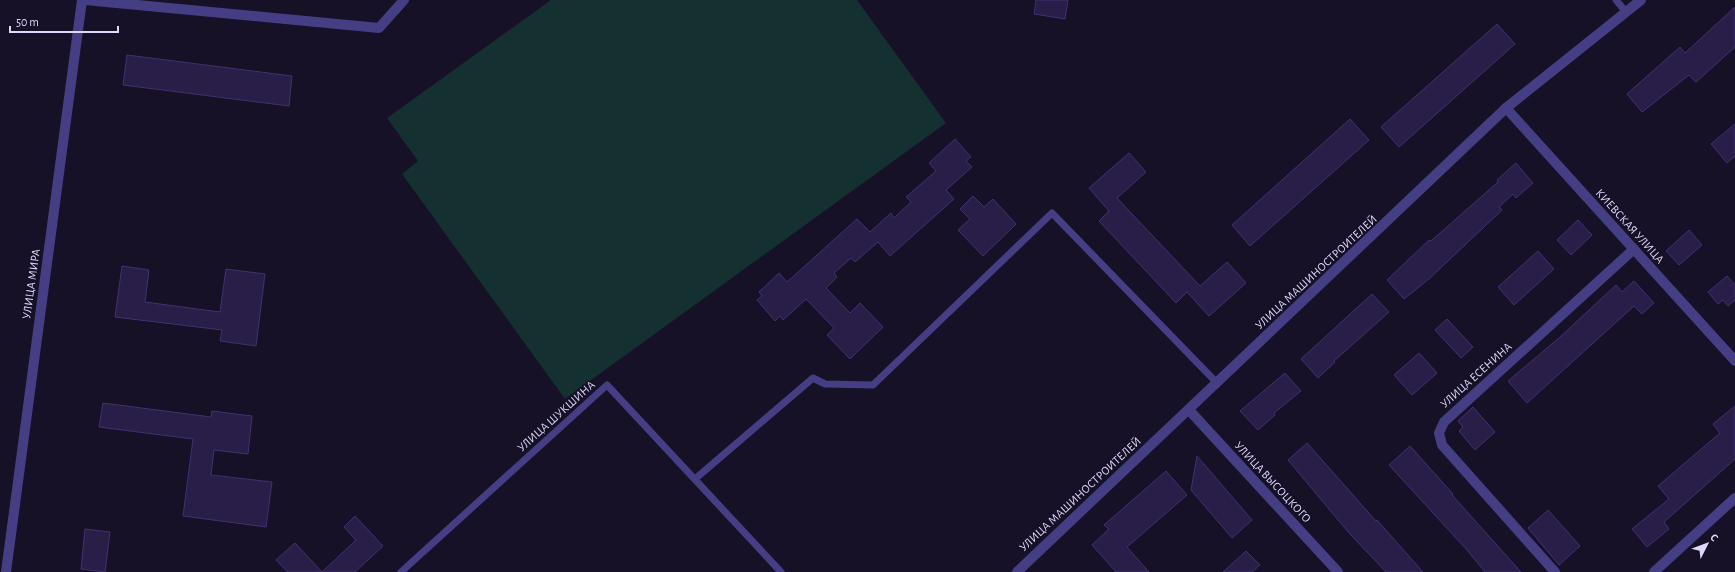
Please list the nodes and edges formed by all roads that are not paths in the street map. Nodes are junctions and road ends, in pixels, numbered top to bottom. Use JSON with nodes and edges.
{"nodes":[{"id":1,"x":83,"y":0,"type":"edge"},
{"id":2,"x":404,"y":0,"type":"edge"},
{"id":3,"x":1616,"y":0,"type":"edge"},
{"id":4,"x":1641,"y":0,"type":"edge"},
{"id":5,"x":1626,"y":12,"type":"junction"},
{"id":6,"x":1506,"y":108,"type":"junction"},
{"id":7,"x":1634,"y":249,"type":"junction"},
{"id":8,"x":1735,"y":361,"type":"edge"},
{"id":9,"x":1217,"y":383,"type":"junction"},
{"id":10,"x":1189,"y":410,"type":"junction"},
{"id":11,"x":695,"y":479,"type":"junction"},
{"id":12,"x":1735,"y":498,"type":"edge"},
{"id":13,"x":6,"y":572,"type":"edge"},
{"id":14,"x":401,"y":572,"type":"edge"},
{"id":15,"x":782,"y":572,"type":"edge"},
{"id":16,"x":1017,"y":572,"type":"edge"},
{"id":17,"x":1338,"y":572,"type":"edge"},
{"id":18,"x":1555,"y":572,"type":"edge"},
{"id":19,"x":1654,"y":572,"type":"edge"}],
"edges":[{"from":1,"to":2,"type":"street"},
{"from":1,"to":13,"type":"street","name":"УЛИЦА МИРА"},
{"from":3,"to":5,"type":"lane"},
{"from":4,"to":5,"type":"street","name":"УЛИЦА МАШИНОСТРОИТЕЛЕЙ"},
{"from":5,"to":6,"type":"street","name":"УЛИЦА МАШИНОСТРОИТЕЛЕЙ"},
{"from":6,"to":7,"type":"street","name":"КИЕВСКАЯ УЛИЦА"},
{"from":6,"to":9,"type":"street","name":"УЛИЦА МАШИНОСТРОИТЕЛЕЙ"},
{"from":7,"to":8,"type":"street","name":"КИЕВСКАЯ УЛИЦА"},
{"from":7,"to":18,"type":"street","name":"УЛИЦА ЕСЕНИНА"},
{"from":9,"to":10,"type":"street","name":"УЛИЦА МАШИНОСТРОИТЕЛЕЙ"},
{"from":9,"to":11,"type":"lane"},
{"from":10,"to":16,"type":"street","name":"УЛИЦА МАШИНОСТРОИТЕЛЕЙ"},
{"from":10,"to":17,"type":"street","name":"УЛИЦА ВЫСОЦКОГО"},
{"from":11,"to":14,"type":"lane","name":"УЛИЦА ШУКШИНА"},
{"from":11,"to":15,"type":"lane","name":"УЛИЦА ШУКШИНА"},
{"from":12,"to":19,"type":"street"}]}
